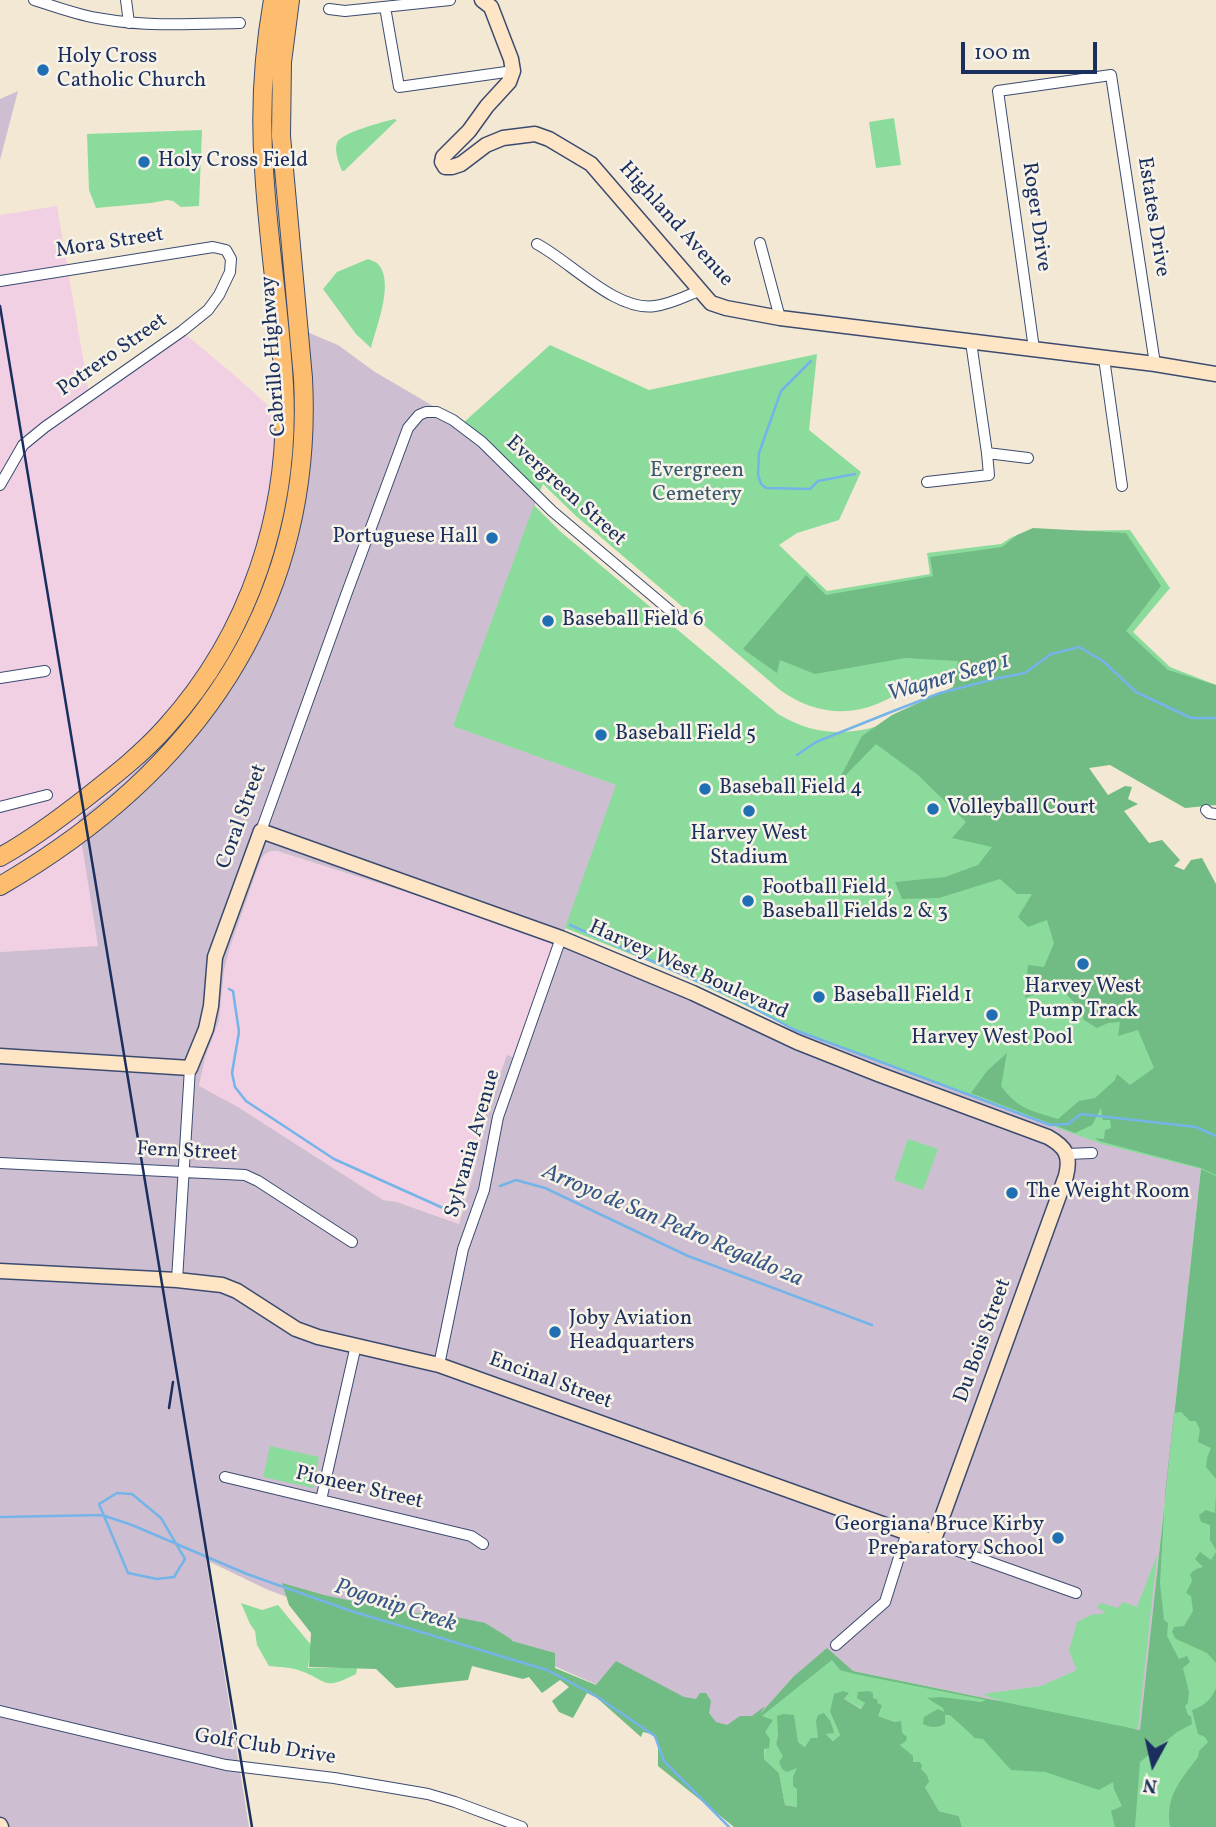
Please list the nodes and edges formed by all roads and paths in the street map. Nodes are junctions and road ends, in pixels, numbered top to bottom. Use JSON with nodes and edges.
{"nodes":[{"id":1,"x":34,"y":0,"type":"edge"},
{"id":2,"x":125,"y":0,"type":"edge"},
{"id":3,"x":273,"y":0,"type":"edge"},
{"id":4,"x":290,"y":0,"type":"edge"},
{"id":5,"x":450,"y":0,"type":"edge"},
{"id":6,"x":482,"y":0,"type":"edge"},
{"id":7,"x":385,"y":7,"type":"junction"},
{"id":8,"x":329,"y":9,"type":"dead end"},
{"id":9,"x":129,"y":23,"type":"junction"},
{"id":10,"x":240,"y":23,"type":"dead end"},
{"id":11,"x":513,"y":71,"type":"junction"},
{"id":12,"x":1111,"y":75,"type":"joint"},
{"id":13,"x":760,"y":243,"type":"dead end"},
{"id":14,"x":537,"y":244,"type":"dead end"},
{"id":15,"x":226,"y":250,"type":"joint"},
{"id":16,"x":0,"y":281,"type":"edge"},
{"id":17,"x":701,"y":290,"type":"junction"},
{"id":18,"x":780,"y":318,"type":"junction"},
{"id":19,"x":971,"y":342,"type":"junction"},
{"id":20,"x":1034,"y":349,"type":"junction"},
{"id":21,"x":1104,"y":358,"type":"junction"},
{"id":22,"x":1156,"y":364,"type":"junction"},
{"id":23,"x":1216,"y":374,"type":"edge"},
{"id":24,"x":426,"y":412,"type":"joint"},
{"id":25,"x":987,"y":453,"type":"junction"},
{"id":26,"x":1028,"y":458,"type":"dead end"},
{"id":27,"x":927,"y":482,"type":"dead end"},
{"id":28,"x":0,"y":485,"type":"edge"},
{"id":29,"x":1122,"y":486,"type":"dead end"},
{"id":30,"x":673,"y":613,"type":"dead end"},
{"id":31,"x":45,"y":671,"type":"dead end"},
{"id":32,"x":0,"y":678,"type":"edge"},
{"id":33,"x":47,"y":796,"type":"dead end"},
{"id":34,"x":0,"y":807,"type":"edge"},
{"id":35,"x":261,"y":831,"type":"junction"},
{"id":36,"x":296,"y":843,"type":"junction"},
{"id":37,"x":0,"y":857,"type":"edge"},
{"id":38,"x":248,"y":866,"type":"junction"},
{"id":39,"x":0,"y":886,"type":"edge"},
{"id":40,"x":561,"y":939,"type":"junction"},
{"id":41,"x":0,"y":1056,"type":"edge"},
{"id":42,"x":190,"y":1068,"type":"junction"},
{"id":43,"x":1092,"y":1153,"type":"dead end"},
{"id":44,"x":1067,"y":1154,"type":"junction"},
{"id":45,"x":0,"y":1163,"type":"edge"},
{"id":46,"x":184,"y":1171,"type":"junction"},
{"id":47,"x":352,"y":1242,"type":"dead end"},
{"id":48,"x":0,"y":1271,"type":"edge"},
{"id":49,"x":177,"y":1280,"type":"junction"},
{"id":50,"x":356,"y":1345,"type":"junction"},
{"id":51,"x":439,"y":1365,"type":"junction"},
{"id":52,"x":225,"y":1477,"type":"dead end"},
{"id":53,"x":321,"y":1500,"type":"junction"},
{"id":54,"x":907,"y":1532,"type":"junction"},
{"id":55,"x":933,"y":1542,"type":"junction"},
{"id":56,"x":483,"y":1544,"type":"dead end"},
{"id":57,"x":1076,"y":1593,"type":"dead end"},
{"id":58,"x":836,"y":1645,"type":"dead end"},
{"id":59,"x":0,"y":1711,"type":"edge"},
{"id":60,"x":522,"y":1827,"type":"edge"}],
"edges":[{"from":1,"to":9,"type":"street"},
{"from":2,"to":9,"type":"street"},
{"from":3,"to":37,"type":"highway","name":"Cabrillo Highway"},
{"from":4,"to":39,"type":"highway","name":"Cabrillo Highway"},
{"from":5,"to":7,"type":"street"},
{"from":6,"to":11,"type":"street"},
{"from":7,"to":8,"type":"street"},
{"from":7,"to":11,"type":"street"},
{"from":9,"to":10,"type":"street"},
{"from":11,"to":17,"type":"street","name":"Highland Avenue"},
{"from":12,"to":20,"type":"street","name":"Roger Drive"},
{"from":12,"to":22,"type":"street","name":"Estates Drive"},
{"from":13,"to":18,"type":"street"},
{"from":14,"to":17,"type":"street"},
{"from":15,"to":16,"type":"street","name":"Mora Street"},
{"from":15,"to":28,"type":"street","name":"Potrero Street"},
{"from":17,"to":18,"type":"street","name":"Highland Avenue"},
{"from":18,"to":19,"type":"street","name":"Highland Avenue"},
{"from":19,"to":20,"type":"street","name":"Highland Avenue"},
{"from":19,"to":25,"type":"street"},
{"from":20,"to":21,"type":"street","name":"Highland Avenue"},
{"from":21,"to":22,"type":"street","name":"Highland Avenue"},
{"from":21,"to":29,"type":"street"},
{"from":22,"to":23,"type":"street","name":"Highland Avenue"},
{"from":24,"to":30,"type":"street","name":"Evergreen Street"},
{"from":24,"to":35,"type":"street","name":"Coral Street"},
{"from":25,"to":26,"type":"street"},
{"from":25,"to":27,"type":"street"},
{"from":31,"to":32,"type":"street"},
{"from":33,"to":34,"type":"street"},
{"from":35,"to":36,"type":"street","name":"Harvey West Boulevard"},
{"from":35,"to":38,"type":"street","name":"Coral Street"},
{"from":36,"to":38,"type":"street"},
{"from":36,"to":40,"type":"street","name":"Harvey West Boulevard"},
{"from":38,"to":42,"type":"street","name":"Coral Street"},
{"from":40,"to":44,"type":"street","name":"Harvey West Boulevard"},
{"from":40,"to":51,"type":"street","name":"Sylvania Avenue"},
{"from":41,"to":42,"type":"street"},
{"from":42,"to":46,"type":"street"},
{"from":43,"to":44,"type":"street"},
{"from":44,"to":55,"type":"street","name":"Du Bois Street"},
{"from":45,"to":46,"type":"street","name":"Fern Street"},
{"from":46,"to":47,"type":"street","name":"Fern Street"},
{"from":46,"to":49,"type":"street"},
{"from":48,"to":49,"type":"street","name":"Encinal Street"},
{"from":49,"to":50,"type":"street","name":"Encinal Street"},
{"from":50,"to":51,"type":"street","name":"Encinal Street"},
{"from":50,"to":53,"type":"street"},
{"from":51,"to":54,"type":"street","name":"Encinal Street"},
{"from":52,"to":53,"type":"street","name":"Pioneer Street"},
{"from":53,"to":56,"type":"street","name":"Pioneer Street"},
{"from":54,"to":55,"type":"street","name":"Encinal Street"},
{"from":54,"to":58,"type":"street"},
{"from":55,"to":57,"type":"street","name":"Encinal Street"},
{"from":59,"to":60,"type":"street","name":"Golf Club Drive"}]}
